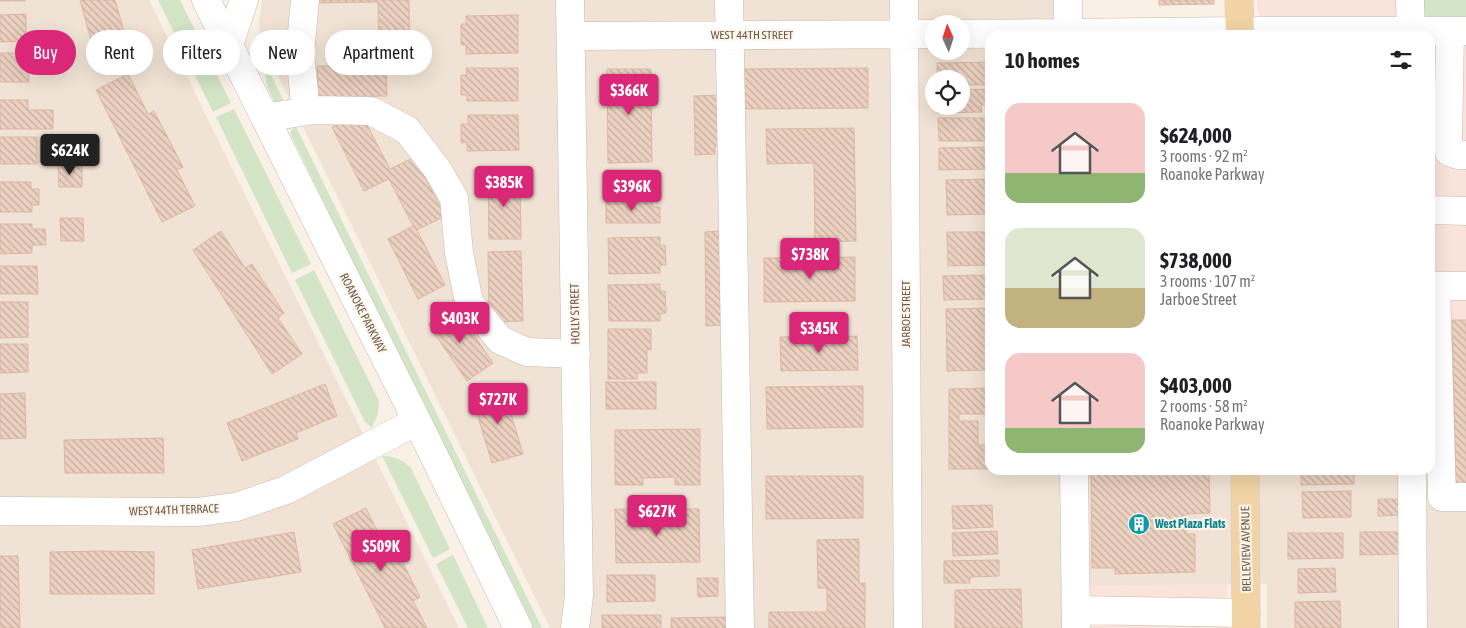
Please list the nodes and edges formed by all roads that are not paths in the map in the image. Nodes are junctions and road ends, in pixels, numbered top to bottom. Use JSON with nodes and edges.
{"nodes":[{"id":1,"x":206,"y":0,"type":"edge"},
{"id":2,"x":244,"y":0,"type":"edge"},
{"id":3,"x":305,"y":0,"type":"edge"},
{"id":4,"x":570,"y":0,"type":"edge"},
{"id":5,"x":729,"y":0,"type":"edge"},
{"id":6,"x":904,"y":0,"type":"edge"},
{"id":7,"x":1068,"y":0,"type":"edge"},
{"id":8,"x":1239,"y":0,"type":"edge"},
{"id":9,"x":1391,"y":0,"type":"edge"},
{"id":10,"x":1410,"y":0,"type":"edge"},
{"id":11,"x":221,"y":30,"type":"edge"},
{"id":12,"x":234,"y":30,"type":"edge"},
{"id":13,"x":1068,"y":30,"type":"edge"},
{"id":14,"x":1240,"y":30,"type":"edge"},
{"id":15,"x":1404,"y":30,"type":"edge"},
{"id":16,"x":1405,"y":30,"type":"edge"},
{"id":17,"x":1458,"y":31,"type":"edge"},
{"id":18,"x":1435,"y":32,"type":"edge"},
{"id":19,"x":904,"y":34,"type":"junction"},
{"id":20,"x":925,"y":34,"type":"edge"},
{"id":21,"x":970,"y":34,"type":"edge"},
{"id":22,"x":985,"y":34,"type":"edge"},
{"id":23,"x":729,"y":35,"type":"junction"},
{"id":24,"x":571,"y":36,"type":"junction"},
{"id":25,"x":240,"y":68,"type":"edge"},
{"id":26,"x":306,"y":111,"type":"junction"},
{"id":27,"x":265,"y":118,"type":"junction"},
{"id":28,"x":1466,"y":155,"type":"edge"},
{"id":29,"x":1435,"y":210,"type":"edge"},
{"id":30,"x":1466,"y":211,"type":"edge"},
{"id":31,"x":1466,"y":286,"type":"edge"},
{"id":32,"x":576,"y":354,"type":"junction"},
{"id":33,"x":418,"y":421,"type":"junction"},
{"id":34,"x":1074,"y":475,"type":"edge"},
{"id":35,"x":1245,"y":475,"type":"edge"},
{"id":36,"x":1412,"y":475,"type":"edge"},
{"id":37,"x":1420,"y":475,"type":"edge"},
{"id":38,"x":1442,"y":478,"type":"junction"},
{"id":39,"x":1466,"y":497,"type":"edge"},
{"id":40,"x":0,"y":511,"type":"edge"},
{"id":41,"x":1076,"y":619,"type":"edge"},
{"id":42,"x":1246,"y":620,"type":"edge"},
{"id":43,"x":518,"y":628,"type":"edge"},
{"id":44,"x":575,"y":628,"type":"edge"},
{"id":45,"x":740,"y":628,"type":"edge"},
{"id":46,"x":908,"y":628,"type":"edge"},
{"id":47,"x":1413,"y":628,"type":"edge"}],
"edges":[{"from":1,"to":11,"type":"street","name":"ROANOKE PARKWAY"},
{"from":2,"to":12,"type":"street"},
{"from":3,"to":26,"type":"street"},
{"from":4,"to":24,"type":"street","name":"HOLLY STREET"},
{"from":5,"to":23,"type":"street"},
{"from":6,"to":19,"type":"street","name":"JARBOE STREET"},
{"from":7,"to":13,"type":"street"},
{"from":8,"to":14,"type":"main road"},
{"from":9,"to":15,"type":"street"},
{"from":10,"to":16,"type":"street"},
{"from":17,"to":18,"type":"street"},
{"from":17,"to":28,"type":"street"},
{"from":19,"to":20,"type":"street","name":"WEST 44TH STREET"},
{"from":19,"to":23,"type":"street","name":"WEST 44TH STREET"},
{"from":19,"to":46,"type":"street","name":"JARBOE STREET"},
{"from":21,"to":22,"type":"street"},
{"from":23,"to":24,"type":"street","name":"WEST 44TH STREET"},
{"from":23,"to":45,"type":"street"},
{"from":24,"to":32,"type":"street","name":"HOLLY STREET"},
{"from":25,"to":27,"type":"street","name":"ROANOKE PARKWAY"},
{"from":26,"to":27,"type":"street"},
{"from":26,"to":32,"type":"street"},
{"from":27,"to":33,"type":"street","name":"ROANOKE PARKWAY"},
{"from":29,"to":30,"type":"street"},
{"from":31,"to":38,"type":"street"},
{"from":32,"to":44,"type":"street","name":"HOLLY STREET"},
{"from":33,"to":40,"type":"street","name":"WEST 44TH TERRACE"},
{"from":33,"to":43,"type":"street","name":"ROANOKE PARKWAY"},
{"from":34,"to":41,"type":"street"},
{"from":35,"to":42,"type":"main road","name":"BELLEVIEW AVENUE"},
{"from":36,"to":47,"type":"street"},
{"from":37,"to":38,"type":"street"},
{"from":38,"to":39,"type":"street"},
{"from":41,"to":42,"type":"street"}]}
